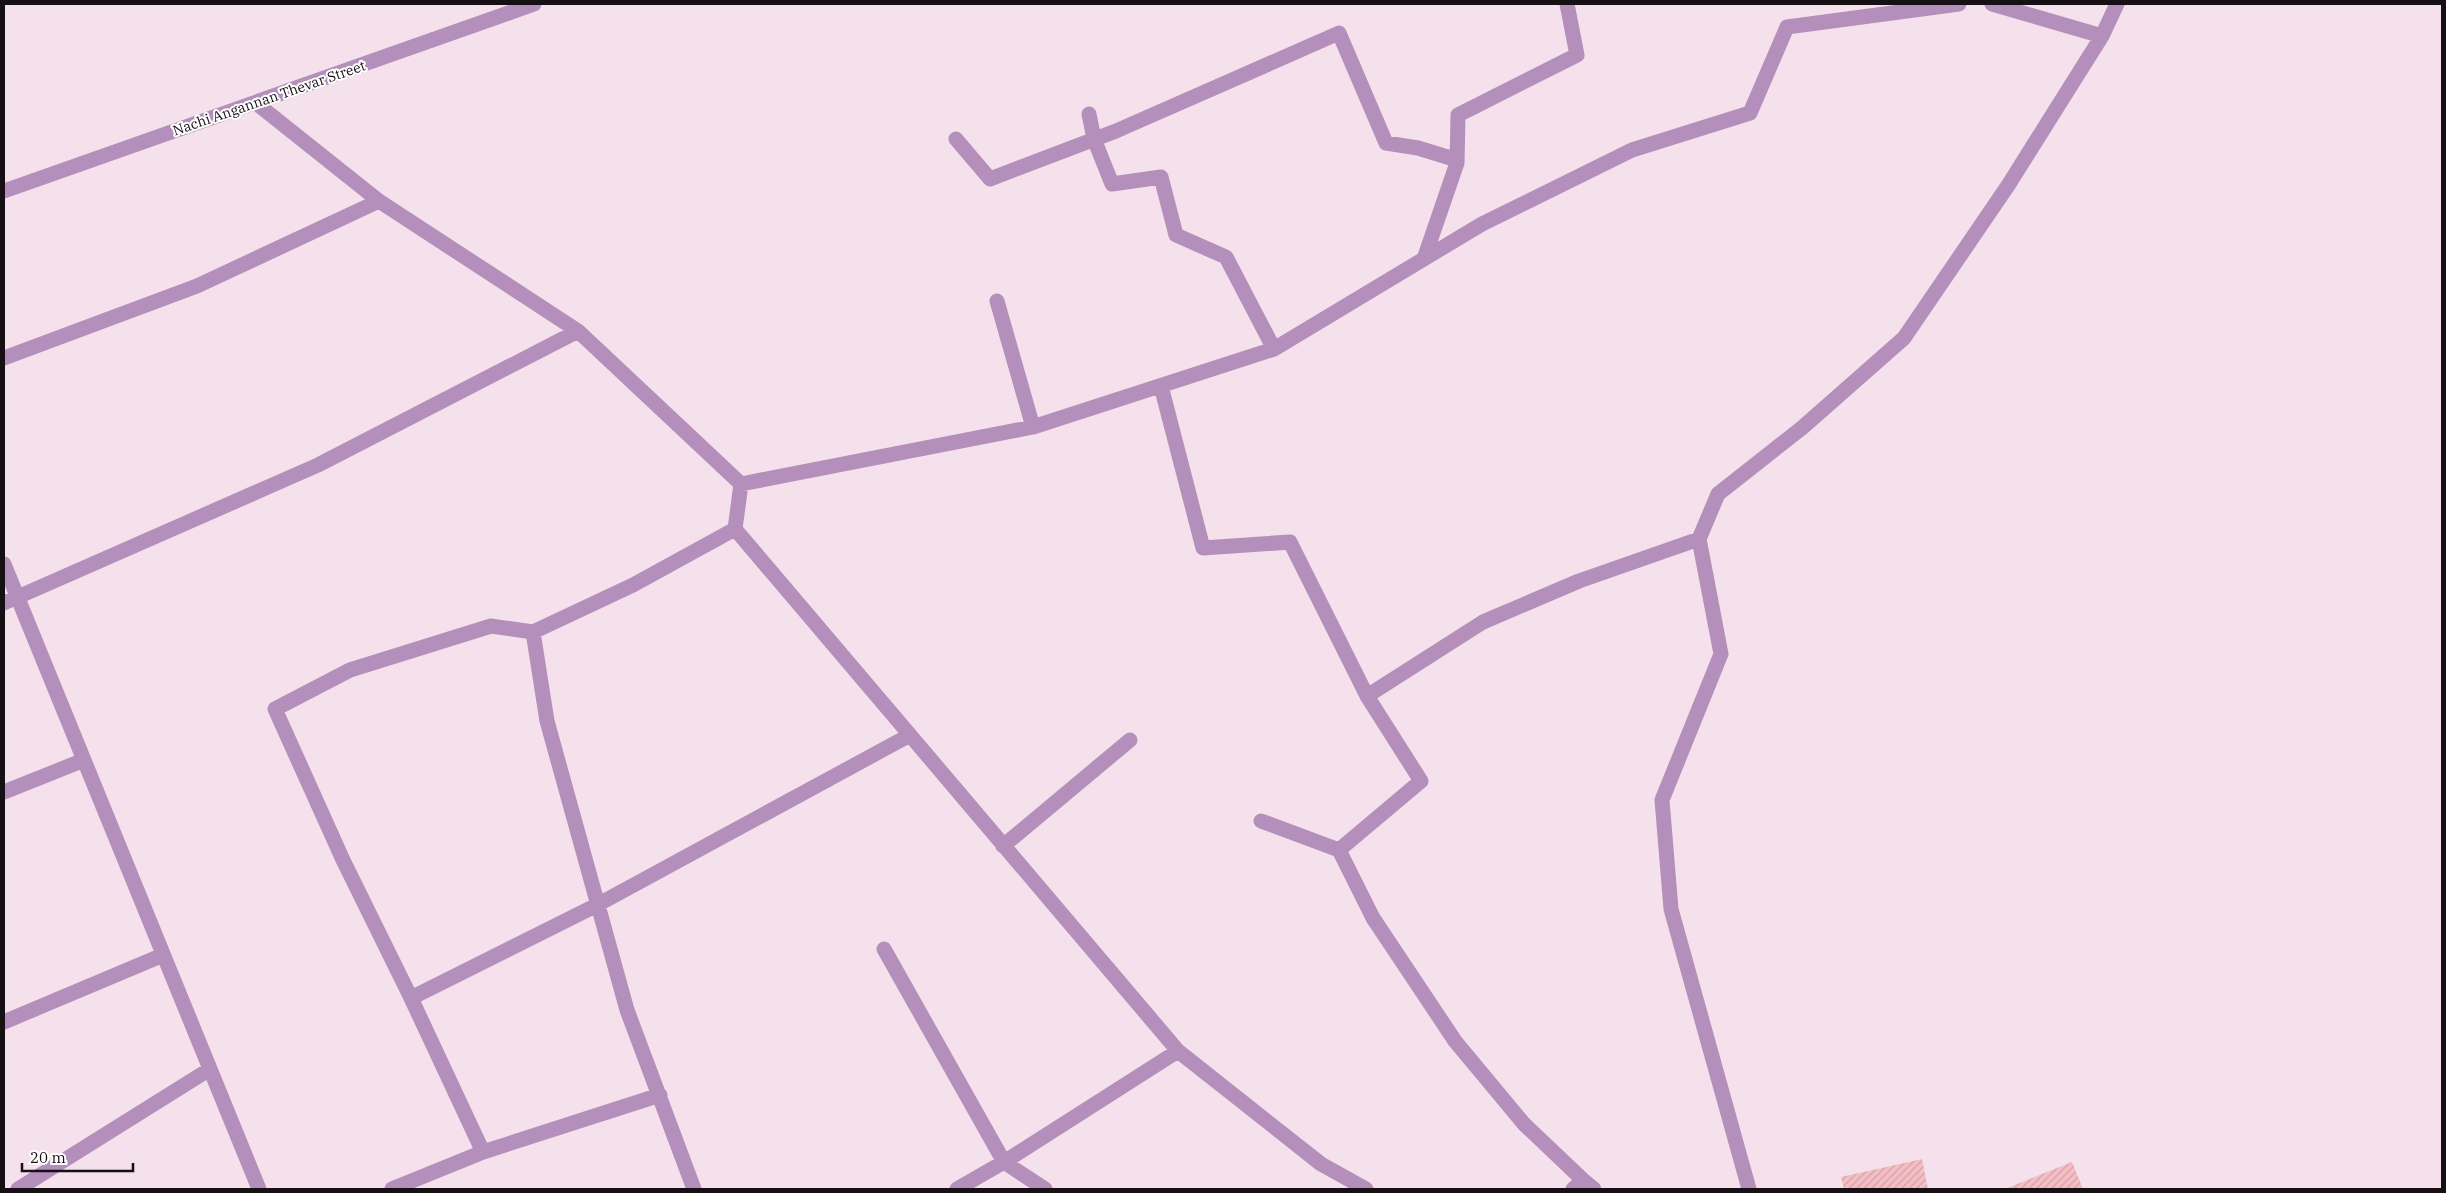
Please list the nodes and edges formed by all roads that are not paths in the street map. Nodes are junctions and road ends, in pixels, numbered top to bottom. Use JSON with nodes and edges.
{"nodes":[{"id":1,"x":534,"y":4,"type":"edge"},
{"id":2,"x":1567,"y":4,"type":"edge"},
{"id":3,"x":1958,"y":4,"type":"edge"},
{"id":4,"x":1992,"y":4,"type":"edge"},
{"id":5,"x":2117,"y":4,"type":"edge"},
{"id":6,"x":2102,"y":36,"type":"junction"},
{"id":7,"x":256,"y":103,"type":"junction"},
{"id":8,"x":1089,"y":114,"type":"dead end"},
{"id":9,"x":956,"y":139,"type":"dead end"},
{"id":10,"x":1094,"y":139,"type":"junction"},
{"id":11,"x":1457,"y":160,"type":"junction"},
{"id":12,"x":4,"y":190,"type":"edge"},
{"id":13,"x":379,"y":201,"type":"junction"},
{"id":14,"x":1424,"y":259,"type":"junction"},
{"id":15,"x":997,"y":301,"type":"dead end"},
{"id":16,"x":578,"y":331,"type":"junction"},
{"id":17,"x":1274,"y":349,"type":"junction"},
{"id":18,"x":4,"y":358,"type":"edge"},
{"id":19,"x":1161,"y":386,"type":"junction"},
{"id":20,"x":1034,"y":427,"type":"junction"},
{"id":21,"x":741,"y":484,"type":"junction"},
{"id":22,"x":735,"y":529,"type":"junction"},
{"id":23,"x":1699,"y":539,"type":"junction"},
{"id":24,"x":4,"y":564,"type":"edge"},
{"id":25,"x":10,"y":600,"type":"edge"},
{"id":26,"x":533,"y":632,"type":"junction"},
{"id":27,"x":1366,"y":696,"type":"junction"},
{"id":28,"x":910,"y":735,"type":"junction"},
{"id":29,"x":1130,"y":740,"type":"dead end"},
{"id":30,"x":84,"y":760,"type":"junction"},
{"id":31,"x":4,"y":792,"type":"edge"},
{"id":32,"x":1261,"y":821,"type":"dead end"},
{"id":33,"x":1003,"y":846,"type":"junction"},
{"id":34,"x":1339,"y":850,"type":"junction"},
{"id":35,"x":597,"y":905,"type":"junction"},
{"id":36,"x":884,"y":949,"type":"dead end"},
{"id":37,"x":163,"y":955,"type":"junction"},
{"id":38,"x":411,"y":998,"type":"junction"},
{"id":39,"x":4,"y":1022,"type":"edge"},
{"id":40,"x":1178,"y":1052,"type":"junction"},
{"id":41,"x":210,"y":1069,"type":"junction"},
{"id":42,"x":660,"y":1095,"type":"junction"},
{"id":43,"x":482,"y":1152,"type":"junction"},
{"id":44,"x":1004,"y":1162,"type":"junction"},
{"id":45,"x":1583,"y":1186,"type":"edge"},
{"id":46,"x":18,"y":1189,"type":"edge"},
{"id":47,"x":259,"y":1189,"type":"edge"},
{"id":48,"x":392,"y":1189,"type":"edge"},
{"id":49,"x":694,"y":1189,"type":"edge"},
{"id":50,"x":957,"y":1189,"type":"edge"},
{"id":51,"x":1045,"y":1189,"type":"edge"},
{"id":52,"x":1366,"y":1189,"type":"edge"},
{"id":53,"x":1749,"y":1189,"type":"edge"}],
"edges":[{"from":1,"to":7,"type":"street","name":"Nachi Angannan Thevar Street"},
{"from":2,"to":11,"type":"street"},
{"from":3,"to":14,"type":"street"},
{"from":4,"to":6,"type":"street"},
{"from":5,"to":6,"type":"street"},
{"from":6,"to":23,"type":"street"},
{"from":7,"to":12,"type":"street","name":"Nachi Angannan Thevar Street"},
{"from":7,"to":13,"type":"street"},
{"from":8,"to":10,"type":"street"},
{"from":9,"to":10,"type":"street"},
{"from":10,"to":11,"type":"street"},
{"from":10,"to":17,"type":"street"},
{"from":11,"to":14,"type":"street"},
{"from":13,"to":16,"type":"street"},
{"from":13,"to":18,"type":"street"},
{"from":14,"to":17,"type":"street"},
{"from":15,"to":20,"type":"street"},
{"from":16,"to":21,"type":"street"},
{"from":16,"to":25,"type":"street"},
{"from":17,"to":19,"type":"street"},
{"from":19,"to":20,"type":"street"},
{"from":19,"to":27,"type":"street"},
{"from":20,"to":21,"type":"street"},
{"from":21,"to":22,"type":"street"},
{"from":22,"to":26,"type":"street"},
{"from":22,"to":28,"type":"street"},
{"from":23,"to":27,"type":"street"},
{"from":23,"to":53,"type":"street"},
{"from":24,"to":25,"type":"street"},
{"from":25,"to":30,"type":"street"},
{"from":26,"to":35,"type":"street"},
{"from":26,"to":38,"type":"street"},
{"from":27,"to":34,"type":"street"},
{"from":28,"to":33,"type":"street"},
{"from":28,"to":35,"type":"street"},
{"from":29,"to":33,"type":"street"},
{"from":30,"to":31,"type":"street"},
{"from":30,"to":37,"type":"street"},
{"from":32,"to":34,"type":"street"},
{"from":33,"to":40,"type":"street"},
{"from":34,"to":45,"type":"street"},
{"from":35,"to":38,"type":"street"},
{"from":35,"to":42,"type":"street"},
{"from":36,"to":44,"type":"street"},
{"from":37,"to":39,"type":"street"},
{"from":37,"to":41,"type":"street"},
{"from":38,"to":43,"type":"street"},
{"from":40,"to":44,"type":"street"},
{"from":40,"to":52,"type":"street"},
{"from":41,"to":46,"type":"street"},
{"from":41,"to":47,"type":"street"},
{"from":42,"to":43,"type":"street"},
{"from":42,"to":49,"type":"street"},
{"from":43,"to":48,"type":"street"},
{"from":44,"to":50,"type":"street"},
{"from":44,"to":51,"type":"street"}]}
